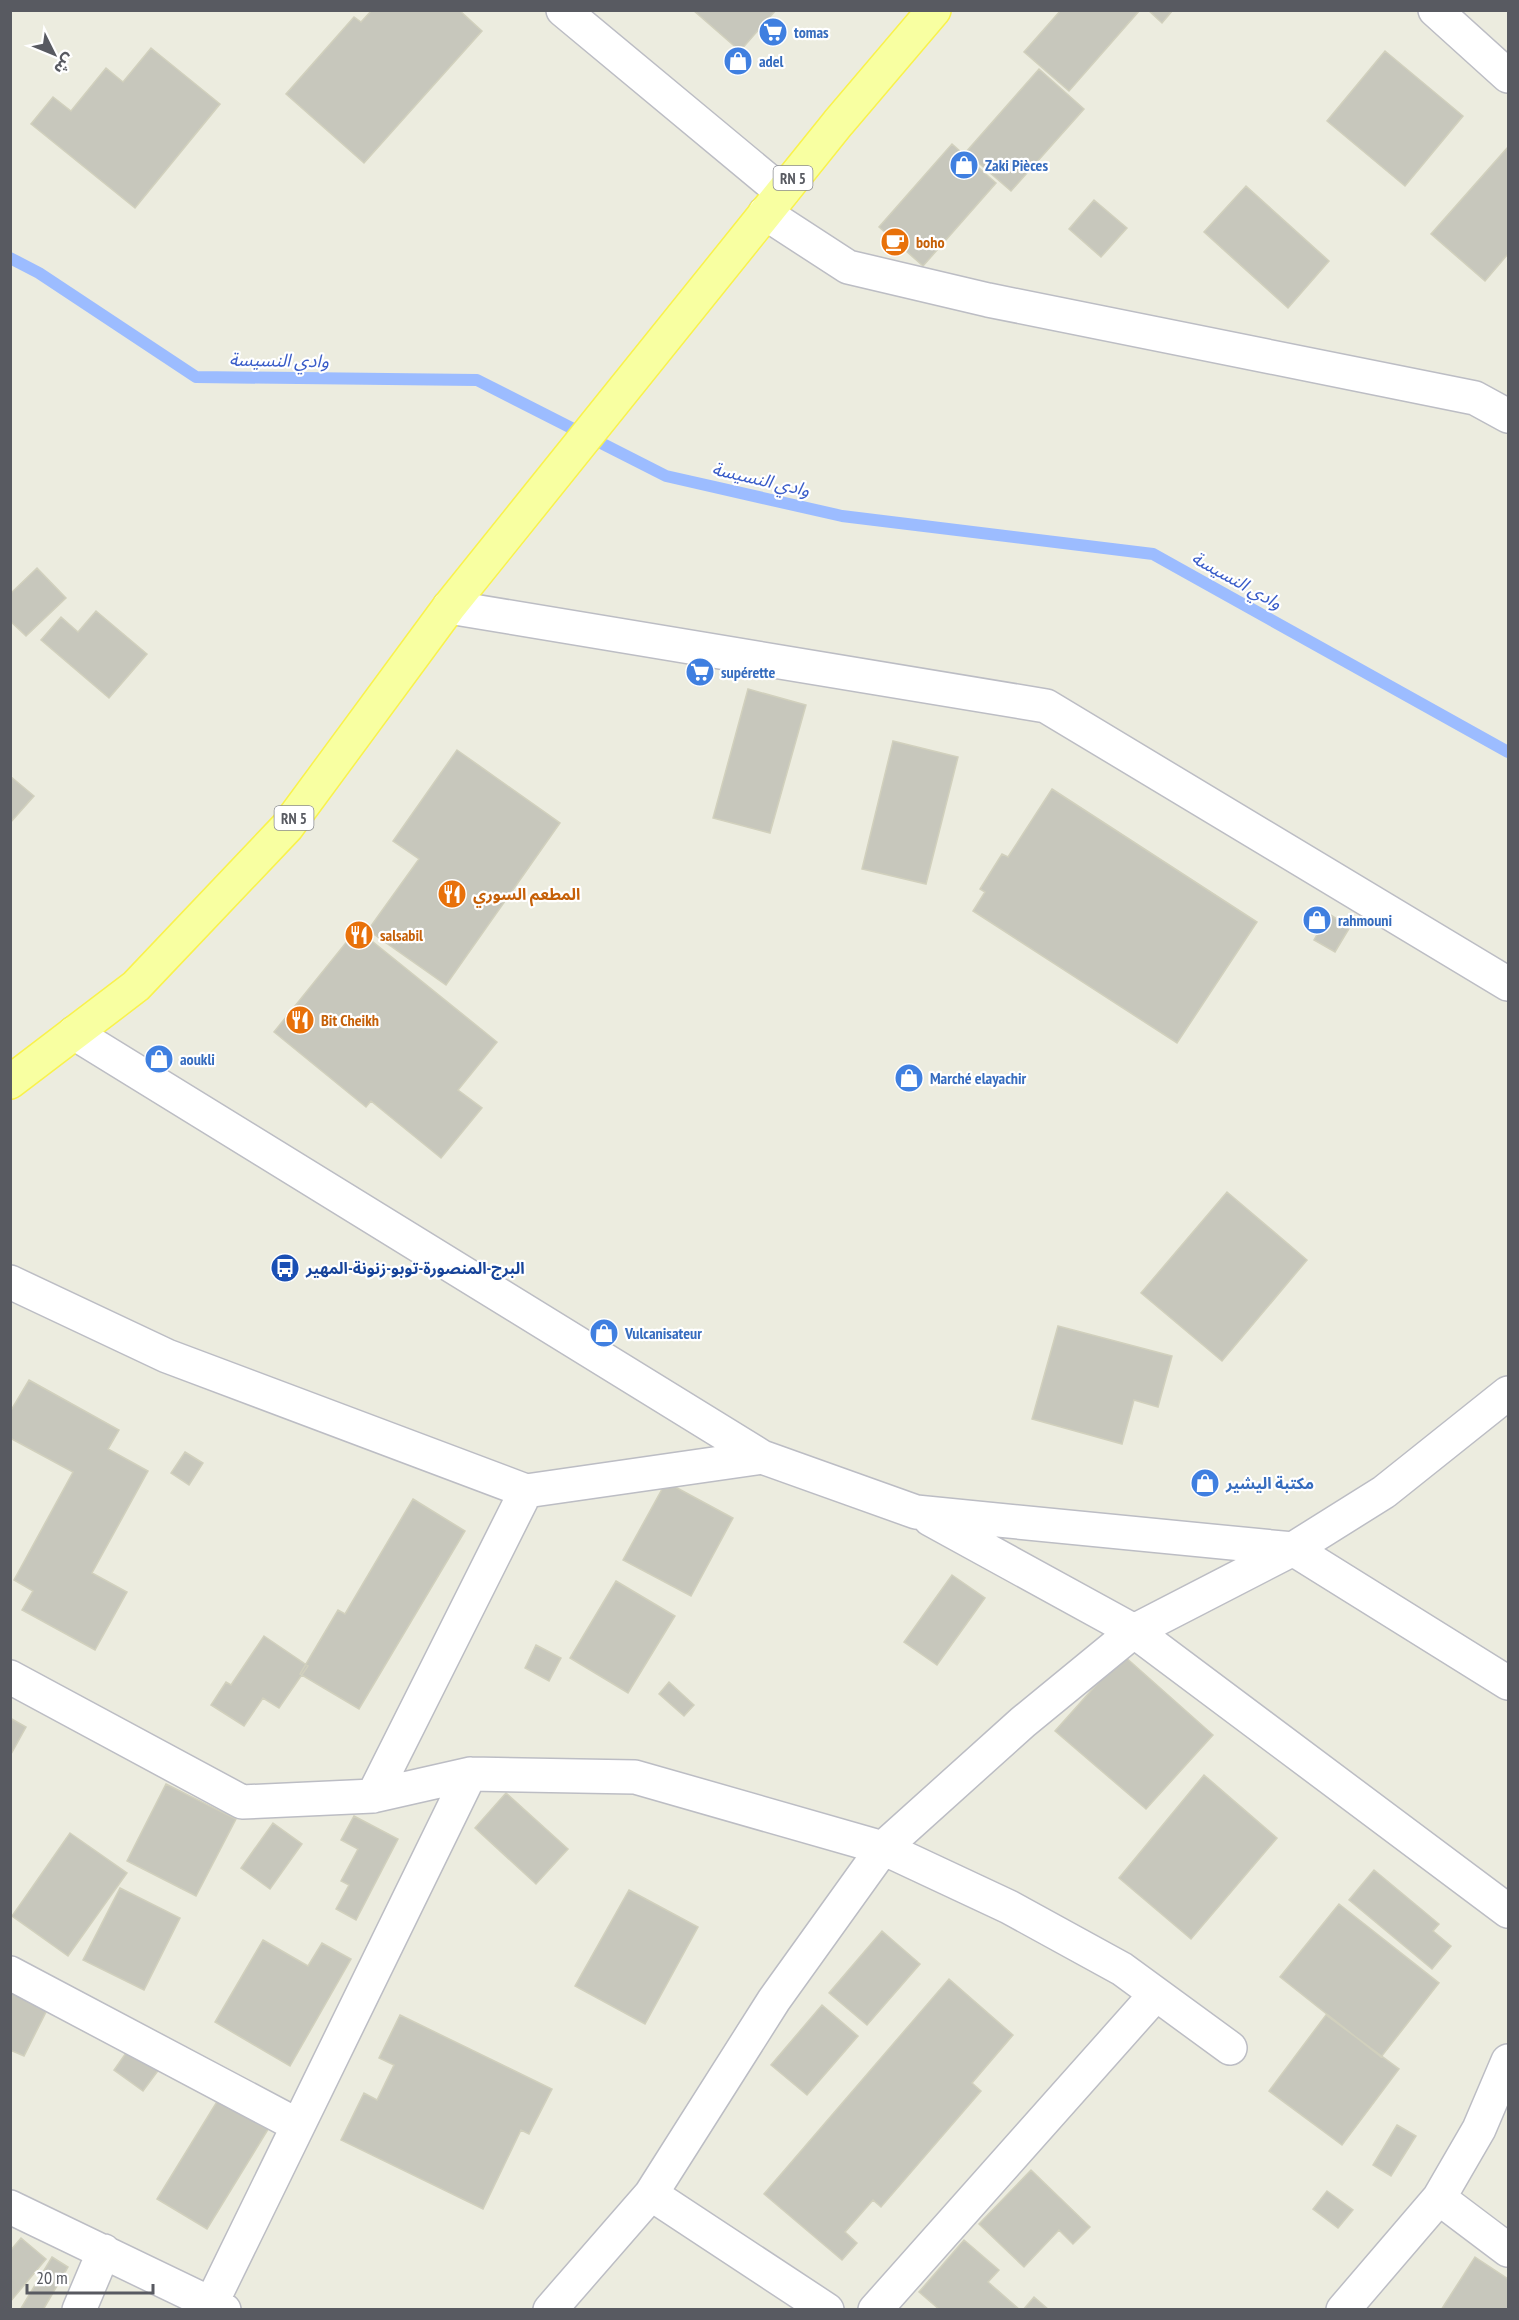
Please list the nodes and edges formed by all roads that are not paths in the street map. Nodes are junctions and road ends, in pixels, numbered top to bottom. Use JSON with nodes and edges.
{"nodes":[{"id":1,"x":563,"y":10,"type":"edge"},
{"id":2,"x":934,"y":10,"type":"edge"},
{"id":3,"x":1435,"y":10,"type":"edge"},
{"id":4,"x":1509,"y":76,"type":"edge"},
{"id":5,"x":774,"y":202,"type":"junction"},
{"id":6,"x":1509,"y":416,"type":"edge"},
{"id":7,"x":449,"y":607,"type":"junction"},
{"id":8,"x":1509,"y":984,"type":"edge"},
{"id":9,"x":74,"y":1033,"type":"junction"},
{"id":10,"x":10,"y":1082,"type":"edge"},
{"id":11,"x":10,"y":1282,"type":"edge"},
{"id":12,"x":1509,"y":1393,"type":"edge"},
{"id":13,"x":762,"y":1457,"type":"junction"},
{"id":14,"x":526,"y":1491,"type":"junction"},
{"id":15,"x":916,"y":1512,"type":"junction"},
{"id":16,"x":1293,"y":1549,"type":"junction"},
{"id":17,"x":1134,"y":1631,"type":"junction"},
{"id":18,"x":10,"y":1677,"type":"edge"},
{"id":19,"x":1509,"y":1683,"type":"edge"},
{"id":20,"x":470,"y":1774,"type":"junction"},
{"id":21,"x":373,"y":1796,"type":"junction"},
{"id":22,"x":883,"y":1848,"type":"junction"},
{"id":23,"x":1509,"y":1911,"type":"edge"},
{"id":24,"x":10,"y":1973,"type":"edge"},
{"id":25,"x":1156,"y":1994,"type":"junction"},
{"id":26,"x":1230,"y":2049,"type":"dead end"},
{"id":27,"x":1509,"y":2061,"type":"edge"},
{"id":28,"x":297,"y":2125,"type":"junction"},
{"id":29,"x":651,"y":2194,"type":"junction"},
{"id":30,"x":1439,"y":2198,"type":"junction"},
{"id":31,"x":10,"y":2207,"type":"edge"},
{"id":32,"x":1509,"y":2250,"type":"edge"},
{"id":33,"x":104,"y":2251,"type":"junction"},
{"id":34,"x":218,"y":2306,"type":"edge"},
{"id":35,"x":80,"y":2310,"type":"edge"},
{"id":36,"x":550,"y":2310,"type":"edge"},
{"id":37,"x":826,"y":2310,"type":"edge"},
{"id":38,"x":875,"y":2310,"type":"edge"},
{"id":39,"x":1342,"y":2310,"type":"edge"}],
"edges":[{"from":1,"to":5,"type":"street"},
{"from":2,"to":5,"type":"main road","number":"RN 5"},
{"from":3,"to":4,"type":"street"},
{"from":5,"to":6,"type":"street"},
{"from":5,"to":7,"type":"main road","number":"RN 5"},
{"from":7,"to":8,"type":"street"},
{"from":7,"to":9,"type":"main road","number":"RN 5"},
{"from":9,"to":10,"type":"main road","number":"RN 5"},
{"from":9,"to":13,"type":"street"},
{"from":11,"to":14,"type":"street"},
{"from":12,"to":16,"type":"street"},
{"from":13,"to":14,"type":"street"},
{"from":13,"to":15,"type":"street"},
{"from":14,"to":21,"type":"street"},
{"from":15,"to":16,"type":"street"},
{"from":15,"to":17,"type":"street"},
{"from":16,"to":17,"type":"street"},
{"from":16,"to":19,"type":"street"},
{"from":17,"to":22,"type":"street"},
{"from":17,"to":23,"type":"street"},
{"from":18,"to":21,"type":"street"},
{"from":20,"to":21,"type":"street"},
{"from":20,"to":22,"type":"street"},
{"from":20,"to":28,"type":"street"},
{"from":22,"to":25,"type":"street"},
{"from":22,"to":29,"type":"street"},
{"from":24,"to":28,"type":"street"},
{"from":25,"to":26,"type":"street"},
{"from":25,"to":38,"type":"street"},
{"from":27,"to":30,"type":"street"},
{"from":28,"to":34,"type":"street"},
{"from":29,"to":36,"type":"street"},
{"from":29,"to":37,"type":"street"},
{"from":30,"to":32,"type":"street"},
{"from":30,"to":39,"type":"street"},
{"from":31,"to":33,"type":"street"},
{"from":33,"to":34,"type":"street"},
{"from":33,"to":35,"type":"street"}]}
